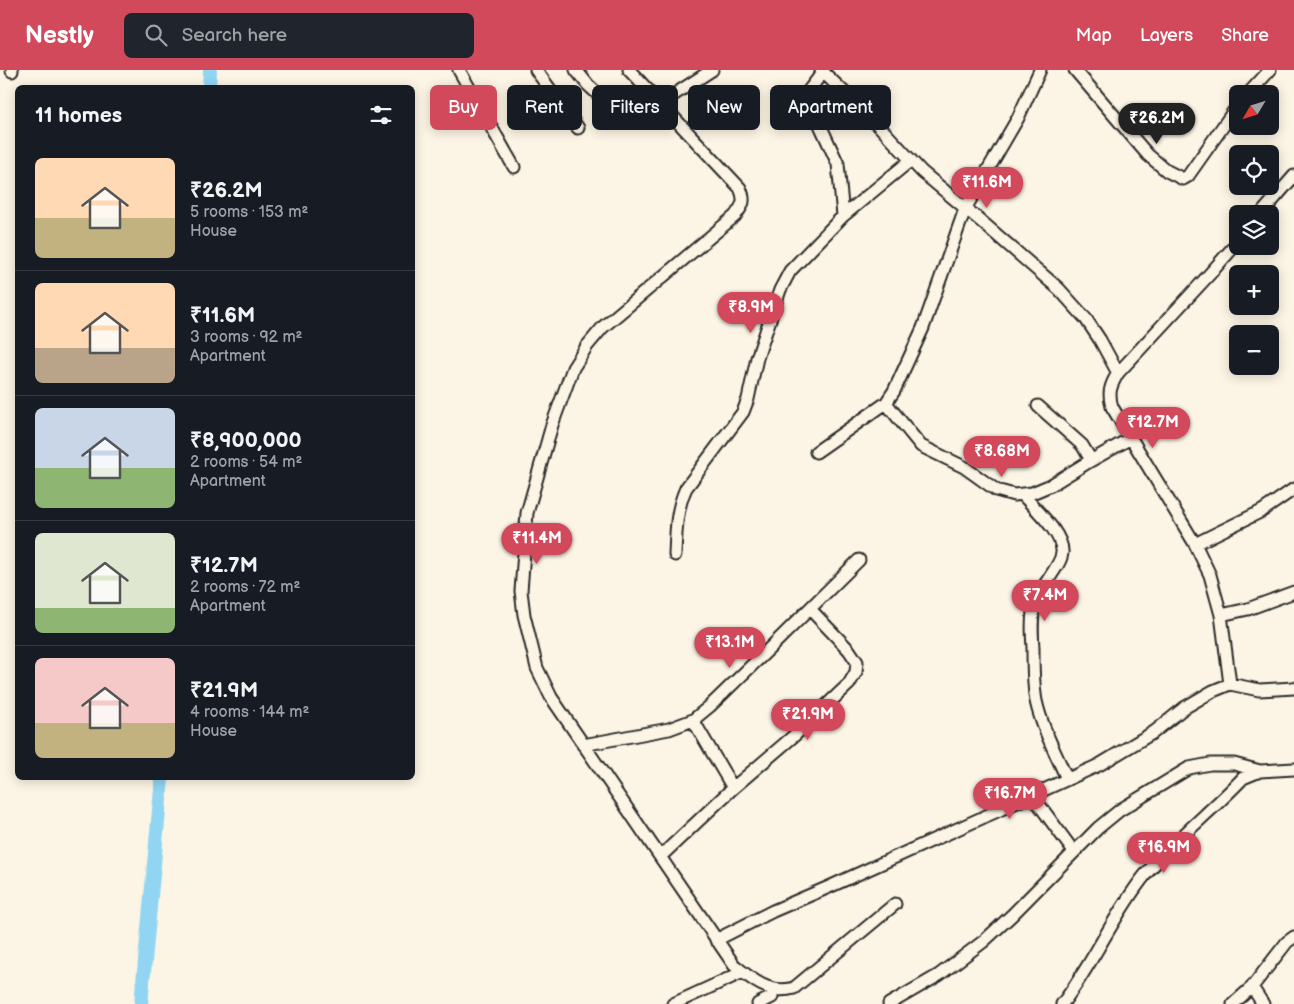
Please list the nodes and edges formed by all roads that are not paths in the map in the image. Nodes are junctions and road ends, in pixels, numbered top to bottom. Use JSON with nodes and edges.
{"nodes":[{"id":1,"x":459,"y":70,"type":"edge"},
{"id":2,"x":536,"y":70,"type":"edge"},
{"id":3,"x":576,"y":70,"type":"edge"},
{"id":4,"x":629,"y":70,"type":"edge"},
{"id":5,"x":712,"y":70,"type":"edge"},
{"id":6,"x":1040,"y":70,"type":"edge"},
{"id":7,"x":1075,"y":70,"type":"edge"},
{"id":8,"x":1270,"y":70,"type":"edge"},
{"id":9,"x":822,"y":71,"type":"edge"},
{"id":10,"x":547,"y":85,"type":"edge"},
{"id":11,"x":644,"y":85,"type":"edge"},
{"id":12,"x":1256,"y":85,"type":"edge"},
{"id":13,"x":592,"y":88,"type":"edge"},
{"id":14,"x":678,"y":92,"type":"edge"},
{"id":15,"x":1229,"y":118,"type":"edge"},
{"id":16,"x":678,"y":121,"type":"edge"},
{"id":17,"x":911,"y":160,"type":"junction"},
{"id":18,"x":514,"y":167,"type":"dead end"},
{"id":19,"x":1294,"y":176,"type":"edge"},
{"id":20,"x":1269,"y":205,"type":"edge"},
{"id":21,"x":965,"y":209,"type":"junction"},
{"id":22,"x":843,"y":216,"type":"junction"},
{"id":23,"x":1229,"y":252,"type":"edge"},
{"id":24,"x":1118,"y":373,"type":"junction"},
{"id":25,"x":886,"y":403,"type":"junction"},
{"id":26,"x":1038,"y":406,"type":"dead end"},
{"id":27,"x":1131,"y":438,"type":"junction"},
{"id":28,"x":816,"y":452,"type":"dead end"},
{"id":29,"x":1092,"y":460,"type":"junction"},
{"id":30,"x":1294,"y":489,"type":"edge"},
{"id":31,"x":1022,"y":494,"type":"junction"},
{"id":32,"x":1196,"y":544,"type":"junction"},
{"id":33,"x":675,"y":555,"type":"dead end"},
{"id":34,"x":859,"y":560,"type":"dead end"},
{"id":35,"x":1294,"y":592,"type":"edge"},
{"id":36,"x":810,"y":609,"type":"junction"},
{"id":37,"x":1221,"y":615,"type":"junction"},
{"id":38,"x":1230,"y":684,"type":"junction"},
{"id":39,"x":1294,"y":688,"type":"edge"},
{"id":40,"x":693,"y":720,"type":"junction"},
{"id":41,"x":583,"y":745,"type":"junction"},
{"id":42,"x":1294,"y":769,"type":"edge"},
{"id":43,"x":1260,"y":771,"type":"junction"},
{"id":44,"x":1067,"y":779,"type":"junction"},
{"id":45,"x":733,"y":788,"type":"junction"},
{"id":46,"x":1032,"y":795,"type":"junction"},
{"id":47,"x":1074,"y":852,"type":"junction"},
{"id":48,"x":661,"y":856,"type":"junction"},
{"id":49,"x":895,"y":904,"type":"dead end"},
{"id":50,"x":1294,"y":936,"type":"edge"},
{"id":51,"x":716,"y":940,"type":"junction"},
{"id":52,"x":743,"y":972,"type":"junction"},
{"id":53,"x":1252,"y":987,"type":"junction"},
{"id":54,"x":772,"y":997,"type":"edge"},
{"id":55,"x":673,"y":1004,"type":"edge"},
{"id":56,"x":758,"y":1004,"type":"edge"},
{"id":57,"x":889,"y":1004,"type":"edge"},
{"id":58,"x":1062,"y":1004,"type":"edge"},
{"id":59,"x":1233,"y":1004,"type":"edge"},
{"id":60,"x":1263,"y":1004,"type":"edge"}],
"edges":[{"from":1,"to":18,"type":"street"},
{"from":2,"to":10,"type":"street"},
{"from":3,"to":13,"type":"street"},
{"from":4,"to":11,"type":"street"},
{"from":5,"to":14,"type":"street"},
{"from":6,"to":21,"type":"street"},
{"from":7,"to":15,"type":"street"},
{"from":8,"to":12,"type":"street"},
{"from":9,"to":17,"type":"street"},
{"from":9,"to":22,"type":"street"},
{"from":16,"to":41,"type":"street"},
{"from":17,"to":21,"type":"street"},
{"from":17,"to":22,"type":"street"},
{"from":19,"to":20,"type":"street"},
{"from":21,"to":24,"type":"street"},
{"from":21,"to":25,"type":"street"},
{"from":22,"to":33,"type":"street"},
{"from":23,"to":24,"type":"street"},
{"from":24,"to":27,"type":"street"},
{"from":25,"to":28,"type":"street"},
{"from":25,"to":31,"type":"street"},
{"from":26,"to":29,"type":"street"},
{"from":27,"to":29,"type":"street"},
{"from":27,"to":32,"type":"street"},
{"from":29,"to":31,"type":"street"},
{"from":30,"to":32,"type":"street"},
{"from":31,"to":44,"type":"street"},
{"from":32,"to":37,"type":"street"},
{"from":34,"to":36,"type":"street"},
{"from":35,"to":37,"type":"street"},
{"from":36,"to":40,"type":"street"},
{"from":36,"to":45,"type":"street"},
{"from":37,"to":38,"type":"street"},
{"from":38,"to":39,"type":"street"},
{"from":38,"to":44,"type":"street"},
{"from":40,"to":41,"type":"street"},
{"from":40,"to":45,"type":"street"},
{"from":41,"to":48,"type":"street"},
{"from":42,"to":43,"type":"street"},
{"from":43,"to":47,"type":"street"},
{"from":43,"to":58,"type":"street"},
{"from":44,"to":46,"type":"street"},
{"from":45,"to":48,"type":"street"},
{"from":46,"to":47,"type":"street"},
{"from":46,"to":51,"type":"street"},
{"from":47,"to":57,"type":"street"},
{"from":48,"to":51,"type":"street"},
{"from":49,"to":54,"type":"street"},
{"from":50,"to":53,"type":"street"},
{"from":51,"to":52,"type":"street"},
{"from":52,"to":54,"type":"street"},
{"from":52,"to":55,"type":"street"},
{"from":53,"to":59,"type":"street"},
{"from":53,"to":60,"type":"street"},
{"from":54,"to":56,"type":"street"}]}
